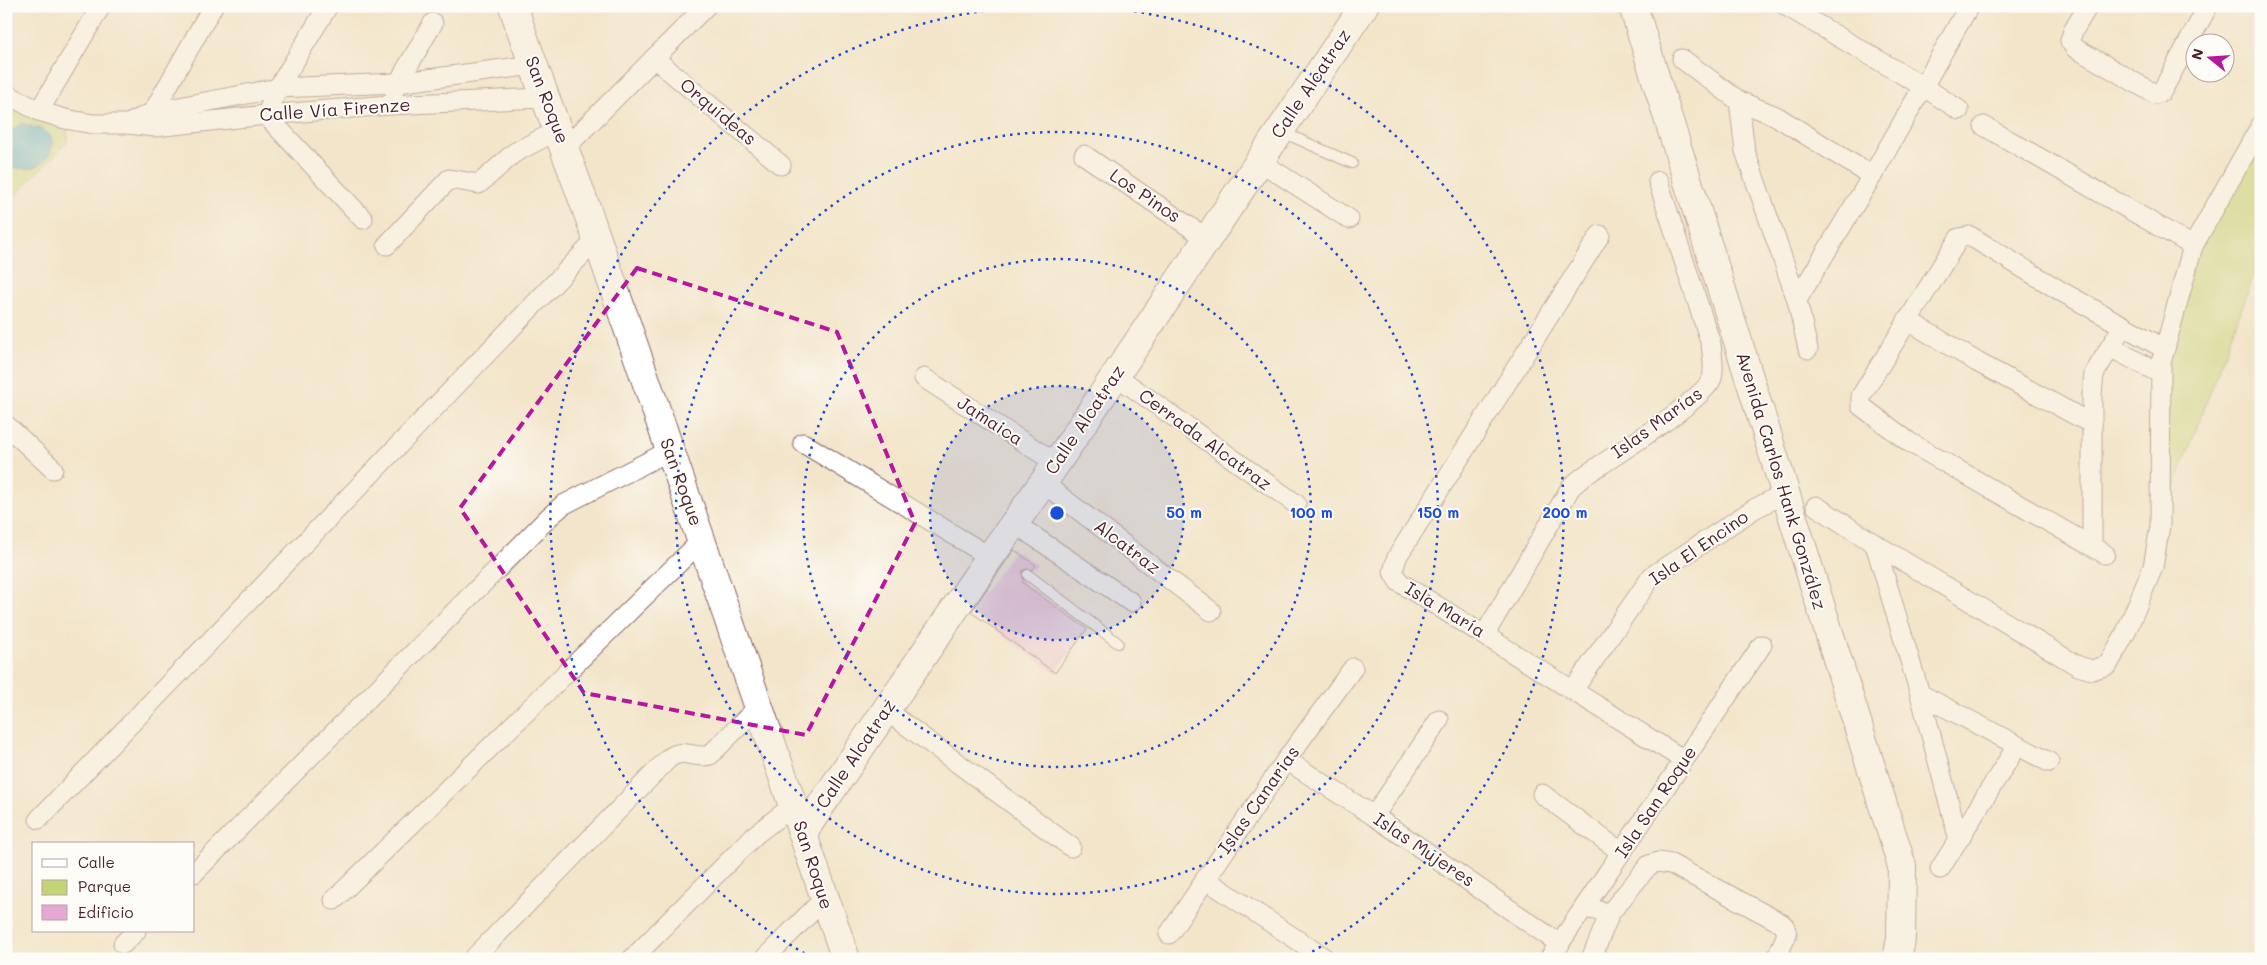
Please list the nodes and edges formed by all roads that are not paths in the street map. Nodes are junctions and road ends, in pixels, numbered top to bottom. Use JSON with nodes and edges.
{"nodes":[{"id":1,"x":101,"y":6,"type":"edge"},
{"id":2,"x":213,"y":6,"type":"edge"},
{"id":3,"x":328,"y":6,"type":"edge"},
{"id":4,"x":706,"y":6,"type":"edge"},
{"id":5,"x":1364,"y":6,"type":"edge"},
{"id":6,"x":1786,"y":6,"type":"edge"},
{"id":7,"x":1969,"y":6,"type":"edge"},
{"id":8,"x":2088,"y":6,"type":"edge"},
{"id":9,"x":2207,"y":6,"type":"edge"},
{"id":10,"x":514,"y":7,"type":"edge"},
{"id":11,"x":1634,"y":7,"type":"edge"},
{"id":12,"x":433,"y":23,"type":"dead end"},
{"id":13,"x":654,"y":58,"type":"junction"},
{"id":14,"x":1682,"y":59,"type":"dead end"},
{"id":15,"x":533,"y":65,"type":"junction"},
{"id":16,"x":397,"y":83,"type":"junction"},
{"id":17,"x":1924,"y":87,"type":"junction"},
{"id":18,"x":278,"y":88,"type":"junction"},
{"id":19,"x":6,"y":94,"type":"edge"},
{"id":20,"x":543,"y":98,"type":"junction"},
{"id":21,"x":1739,"y":101,"type":"junction"},
{"id":22,"x":389,"y":105,"type":"junction"},
{"id":23,"x":39,"y":110,"type":"junction"},
{"id":24,"x":1959,"y":110,"type":"dead end"},
{"id":25,"x":266,"y":115,"type":"junction"},
{"id":26,"x":154,"y":120,"type":"junction"},
{"id":27,"x":2261,"y":125,"type":"edge"},
{"id":28,"x":1984,"y":126,"type":"dead end"},
{"id":29,"x":1279,"y":131,"type":"junction"},
{"id":30,"x":561,"y":139,"type":"junction"},
{"id":31,"x":1084,"y":154,"type":"dead end"},
{"id":32,"x":1259,"y":161,"type":"junction"},
{"id":33,"x":1352,"y":163,"type":"dead end"},
{"id":34,"x":781,"y":165,"type":"dead end"},
{"id":35,"x":1872,"y":176,"type":"junction"},
{"id":36,"x":1658,"y":182,"type":"dead end"},
{"id":37,"x":363,"y":218,"type":"dead end"},
{"id":38,"x":1349,"y":218,"type":"dead end"},
{"id":39,"x":1600,"y":235,"type":"dead end"},
{"id":40,"x":1206,"y":238,"type":"junction"},
{"id":41,"x":597,"y":239,"type":"junction"},
{"id":42,"x":386,"y":245,"type":"dead end"},
{"id":43,"x":2193,"y":246,"type":"junction"},
{"id":44,"x":1797,"y":300,"type":"junction"},
{"id":45,"x":1907,"y":320,"type":"junction"},
{"id":46,"x":2124,"y":326,"type":"junction"},
{"id":47,"x":2110,"y":347,"type":"junction"},
{"id":48,"x":1808,"y":349,"type":"dead end"},
{"id":49,"x":2165,"y":349,"type":"junction"},
{"id":50,"x":2161,"y":374,"type":"junction"},
{"id":51,"x":1115,"y":375,"type":"junction"},
{"id":52,"x":924,"y":378,"type":"dead end"},
{"id":53,"x":2092,"y":424,"type":"junction"},
{"id":54,"x":6,"y":425,"type":"edge"},
{"id":55,"x":803,"y":443,"type":"dead end"},
{"id":56,"x":669,"y":452,"type":"junction"},
{"id":57,"x":53,"y":469,"type":"dead end"},
{"id":58,"x":1050,"y":473,"type":"junction"},
{"id":59,"x":1785,"y":493,"type":"junction"},
{"id":60,"x":1296,"y":504,"type":"dead end"},
{"id":61,"x":1816,"y":506,"type":"dead end"},
{"id":62,"x":1014,"y":523,"type":"junction"},
{"id":63,"x":702,"y":540,"type":"junction"},
{"id":64,"x":1875,"y":544,"type":"junction"},
{"id":65,"x":994,"y":557,"type":"junction"},
{"id":66,"x":1028,"y":575,"type":"dead end"},
{"id":67,"x":1131,"y":602,"type":"dead end"},
{"id":68,"x":1211,"y":611,"type":"dead end"},
{"id":69,"x":1484,"y":634,"type":"junction"},
{"id":70,"x":1118,"y":643,"type":"dead end"},
{"id":71,"x":1762,"y":645,"type":"dead end"},
{"id":72,"x":1353,"y":668,"type":"dead end"},
{"id":73,"x":1574,"y":690,"type":"junction"},
{"id":74,"x":1920,"y":694,"type":"junction"},
{"id":75,"x":759,"y":706,"type":"junction"},
{"id":76,"x":886,"y":710,"type":"junction"},
{"id":77,"x":1439,"y":720,"type":"dead end"},
{"id":78,"x":2017,"y":746,"type":"junction"},
{"id":79,"x":1286,"y":760,"type":"junction"},
{"id":80,"x":1684,"y":760,"type":"junction"},
{"id":81,"x":2049,"y":762,"type":"dead end"},
{"id":82,"x":1542,"y":794,"type":"dead end"},
{"id":83,"x":794,"y":805,"type":"junction"},
{"id":84,"x":1374,"y":816,"type":"junction"},
{"id":85,"x":39,"y":819,"type":"dead end"},
{"id":86,"x":803,"y":832,"type":"junction"},
{"id":87,"x":1961,"y":837,"type":"junction"},
{"id":88,"x":1071,"y":847,"type":"dead end"},
{"id":89,"x":1622,"y":852,"type":"junction"},
{"id":90,"x":1940,"y":869,"type":"dead end"},
{"id":91,"x":195,"y":872,"type":"edge"},
{"id":92,"x":1205,"y":879,"type":"junction"},
{"id":93,"x":824,"y":899,"type":"junction"},
{"id":94,"x":334,"y":900,"type":"dead end"},
{"id":95,"x":1584,"y":908,"type":"junction"},
{"id":96,"x":1610,"y":913,"type":"junction"},
{"id":97,"x":1169,"y":934,"type":"dead end"},
{"id":98,"x":1555,"y":951,"type":"edge"},
{"id":99,"x":473,"y":959,"type":"edge"},
{"id":100,"x":632,"y":959,"type":"edge"},
{"id":101,"x":764,"y":959,"type":"edge"},
{"id":102,"x":846,"y":959,"type":"edge"},
{"id":103,"x":1326,"y":959,"type":"edge"},
{"id":104,"x":1591,"y":959,"type":"edge"},
{"id":105,"x":1776,"y":959,"type":"edge"},
{"id":106,"x":1897,"y":959,"type":"edge"}],
"edges":[{"from":1,"to":23,"type":"street"},
{"from":2,"to":26,"type":"street"},
{"from":3,"to":18,"type":"street"},
{"from":4,"to":13,"type":"street"},
{"from":5,"to":29,"type":"main road","name":"Calle Alcatraz"},
{"from":6,"to":17,"type":"street"},
{"from":7,"to":17,"type":"street"},
{"from":8,"to":9,"type":"street"},
{"from":10,"to":15,"type":"main road","name":"San Roque"},
{"from":11,"to":59,"type":"main road","name":"Avenida Carlos Hank González"},
{"from":12,"to":16,"type":"street"},
{"from":13,"to":30,"type":"street"},
{"from":13,"to":34,"type":"street","name":"Orquídeas"},
{"from":14,"to":21,"type":"street"},
{"from":15,"to":16,"type":"street","name":"Calle Vía Firenze"},
{"from":15,"to":20,"type":"main road","name":"San Roque"},
{"from":16,"to":18,"type":"street","name":"Calle Vía Firenze"},
{"from":16,"to":22,"type":"street"},
{"from":17,"to":24,"type":"street"},
{"from":17,"to":35,"type":"street"},
{"from":18,"to":25,"type":"street"},
{"from":18,"to":26,"type":"street","name":"Calle Vía Firenze"},
{"from":19,"to":23,"type":"street","name":"Calle Vía Firenze"},
{"from":20,"to":22,"type":"street","name":"Calle Vía Firenze"},
{"from":20,"to":30,"type":"main road","name":"San Roque"},
{"from":21,"to":35,"type":"street"},
{"from":21,"to":44,"type":"street"},
{"from":22,"to":25,"type":"street","name":"Calle Vía Firenze"},
{"from":23,"to":26,"type":"street","name":"Calle Vía Firenze"},
{"from":25,"to":26,"type":"street","name":"Calle Vía Firenze"},
{"from":25,"to":37,"type":"street"},
{"from":27,"to":43,"type":"street"},
{"from":28,"to":43,"type":"street"},
{"from":29,"to":32,"type":"main road","name":"Calle Alcatraz"},
{"from":29,"to":33,"type":"lane"},
{"from":30,"to":41,"type":"main road","name":"San Roque"},
{"from":30,"to":42,"type":"street"},
{"from":31,"to":40,"type":"street","name":"Los Pinos"},
{"from":32,"to":38,"type":"street"},
{"from":32,"to":40,"type":"main road","name":"Calle Alcatraz"},
{"from":35,"to":44,"type":"street"},
{"from":36,"to":69,"type":"street","name":"Islas Marías"},
{"from":39,"to":69,"type":"street","name":"Isla María"},
{"from":40,"to":51,"type":"main road","name":"Calle Alcatraz"},
{"from":41,"to":56,"type":"main road","name":"San Roque"},
{"from":41,"to":85,"type":"street"},
{"from":43,"to":49,"type":"street"},
{"from":44,"to":48,"type":"street"},
{"from":45,"to":46,"type":"street"},
{"from":45,"to":53,"type":"street"},
{"from":45,"to":53,"type":"street"},
{"from":46,"to":47,"type":"street"},
{"from":46,"to":49,"type":"street"},
{"from":47,"to":50,"type":"street"},
{"from":47,"to":53,"type":"street"},
{"from":49,"to":50,"type":"street"},
{"from":50,"to":64,"type":"street"},
{"from":51,"to":58,"type":"main road","name":"Calle Alcatraz"},
{"from":51,"to":60,"type":"street","name":"Cerrada Alcatraz"},
{"from":52,"to":58,"type":"street","name":"Jamaica"},
{"from":54,"to":57,"type":"street"},
{"from":55,"to":65,"type":"street"},
{"from":56,"to":63,"type":"main road","name":"San Roque"},
{"from":56,"to":91,"type":"street"},
{"from":58,"to":62,"type":"main road","name":"Calle Alcatraz"},
{"from":58,"to":68,"type":"street","name":"Alcatraz"},
{"from":59,"to":73,"type":"street","name":"Isla El Encino"},
{"from":59,"to":106,"type":"main road","name":"Avenida Carlos Hank González"},
{"from":61,"to":64,"type":"street"},
{"from":62,"to":65,"type":"main road","name":"Calle Alcatraz"},
{"from":62,"to":67,"type":"street"},
{"from":63,"to":75,"type":"main road","name":"San Roque"},
{"from":63,"to":94,"type":"street"},
{"from":64,"to":74,"type":"street"},
{"from":65,"to":76,"type":"main road","name":"Calle Alcatraz"},
{"from":66,"to":70,"type":"lane"},
{"from":69,"to":73,"type":"street","name":"Isla María"},
{"from":71,"to":80,"type":"street","name":"Isla San Roque"},
{"from":72,"to":79,"type":"street","name":"Islas Canarias"},
{"from":73,"to":80,"type":"street","name":"Isla María"},
{"from":74,"to":78,"type":"street"},
{"from":74,"to":87,"type":"street"},
{"from":75,"to":83,"type":"main road","name":"San Roque"},
{"from":75,"to":99,"type":"street"},
{"from":76,"to":86,"type":"main road","name":"Calle Alcatraz"},
{"from":76,"to":88,"type":"street"},
{"from":77,"to":84,"type":"street"},
{"from":78,"to":81,"type":"street"},
{"from":78,"to":87,"type":"street"},
{"from":79,"to":84,"type":"street","name":"Islas Mujeres"},
{"from":79,"to":92,"type":"street","name":"Islas Canarias"},
{"from":80,"to":89,"type":"street","name":"Isla San Roque"},
{"from":82,"to":89,"type":"street"},
{"from":83,"to":86,"type":"main road","name":"San Roque"},
{"from":83,"to":100,"type":"street"},
{"from":84,"to":98,"type":"street","name":"Islas Mujeres"},
{"from":86,"to":93,"type":"main road","name":"San Roque"},
{"from":87,"to":90,"type":"street"},
{"from":89,"to":95,"type":"street","name":"Isla San Roque"},
{"from":92,"to":97,"type":"street","name":"Islas Canarias"},
{"from":92,"to":103,"type":"street"},
{"from":93,"to":101,"type":"street"},
{"from":93,"to":102,"type":"main road","name":"San Roque"},
{"from":95,"to":96,"type":"street"},
{"from":95,"to":98,"type":"street","name":"Isla San Roque"},
{"from":96,"to":104,"type":"street"},
{"from":96,"to":105,"type":"street"}]}
